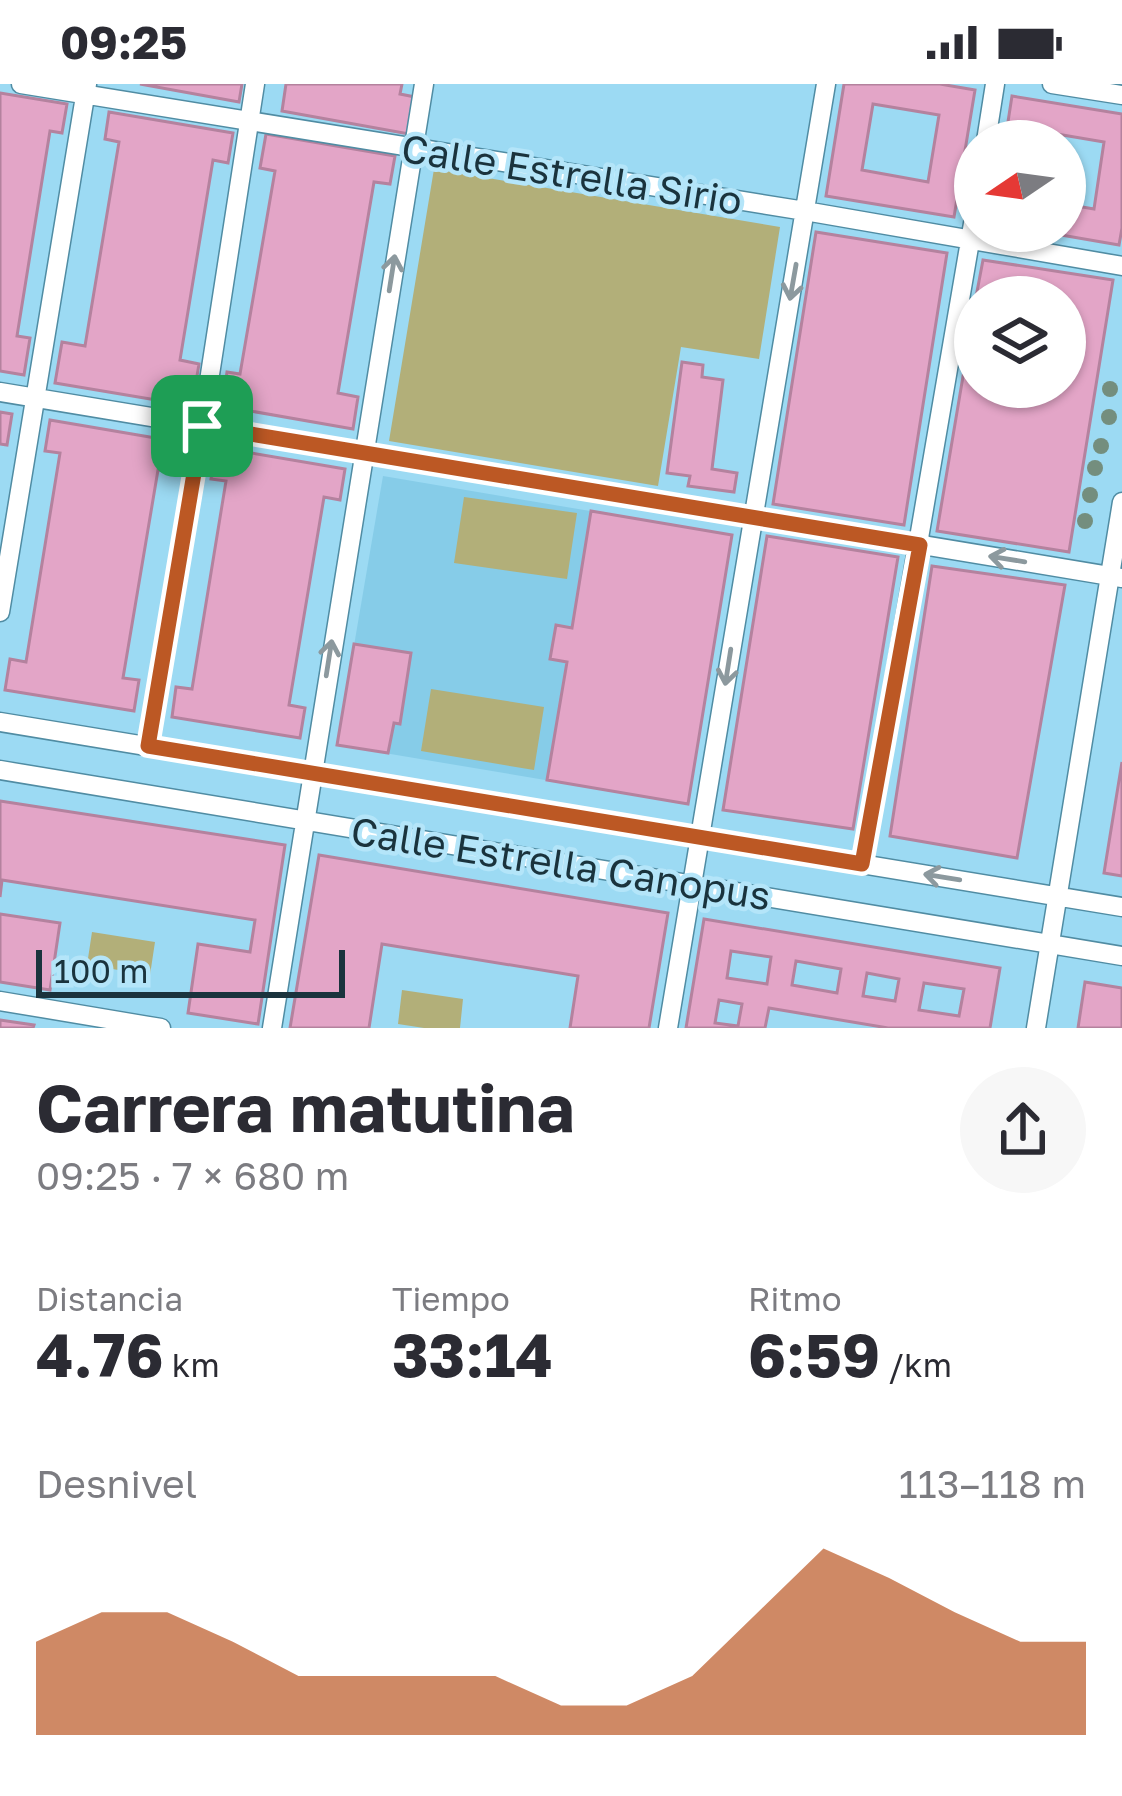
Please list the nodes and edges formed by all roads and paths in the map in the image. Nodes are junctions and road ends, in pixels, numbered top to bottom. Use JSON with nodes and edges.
{"nodes":[{"id":1,"x":21,"y":84,"type":"edge"},
{"id":2,"x":255,"y":84,"type":"edge"},
{"id":3,"x":424,"y":84,"type":"edge"},
{"id":4,"x":826,"y":84,"type":"edge"},
{"id":5,"x":995,"y":84,"type":"edge"},
{"id":6,"x":1052,"y":84,"type":"edge"},
{"id":7,"x":86,"y":89,"type":"edge"},
{"id":8,"x":1122,"y":95,"type":"edge"},
{"id":9,"x":989,"y":120,"type":"edge"},
{"id":10,"x":249,"y":121,"type":"junction"},
{"id":11,"x":413,"y":148,"type":"junction"},
{"id":12,"x":805,"y":211,"type":"junction"},
{"id":13,"x":954,"y":237,"type":"edge"},
{"id":14,"x":969,"y":252,"type":"edge"},
{"id":15,"x":1041,"y":252,"type":"edge"},
{"id":16,"x":1122,"y":266,"type":"edge"},
{"id":17,"x":0,"y":392,"type":"edge"},
{"id":18,"x":35,"y":398,"type":"junction"},
{"id":19,"x":202,"y":426,"type":"junction"},
{"id":20,"x":362,"y":453,"type":"junction"},
{"id":21,"x":1122,"y":502,"type":"edge"},
{"id":22,"x":752,"y":517,"type":"junction"},
{"id":23,"x":920,"y":545,"type":"junction"},
{"id":24,"x":1116,"y":577,"type":"edge"},
{"id":25,"x":0,"y":612,"type":"edge"},
{"id":26,"x":0,"y":722,"type":"edge"},
{"id":27,"x":148,"y":746,"type":"junction"},
{"id":28,"x":0,"y":770,"type":"edge"},
{"id":29,"x":311,"y":773,"type":"junction"},
{"id":30,"x":305,"y":820,"type":"junction"},
{"id":31,"x":699,"y":837,"type":"junction"},
{"id":32,"x":862,"y":864,"type":"junction"},
{"id":33,"x":692,"y":884,"type":"junction"},
{"id":34,"x":1057,"y":897,"type":"junction"},
{"id":35,"x":1122,"y":907,"type":"edge"},
{"id":36,"x":1049,"y":944,"type":"junction"},
{"id":37,"x":1122,"y":956,"type":"edge"},
{"id":38,"x":0,"y":1001,"type":"edge"},
{"id":39,"x":161,"y":1028,"type":"edge"},
{"id":40,"x":272,"y":1028,"type":"edge"},
{"id":41,"x":668,"y":1028,"type":"edge"},
{"id":42,"x":1036,"y":1028,"type":"edge"}],
"edges":[{"from":1,"to":7,"type":"street","name":"Calle Estrella Sirio"},
{"from":2,"to":10,"type":"street"},
{"from":3,"to":11,"type":"street"},
{"from":4,"to":12,"type":"street"},
{"from":5,"to":9,"type":"street"},
{"from":6,"to":8,"type":"street"},
{"from":7,"to":10,"type":"street","name":"Calle Estrella Sirio"},
{"from":7,"to":18,"type":"street"},
{"from":10,"to":11,"type":"street","name":"Calle Estrella Sirio"},
{"from":10,"to":19,"type":"street"},
{"from":11,"to":12,"type":"street","name":"Calle Estrella Sirio"},
{"from":20,"to":11,"type":"street","one_way":true},
{"from":12,"to":13,"type":"street","name":"Calle Estrella Sirio"},
{"from":12,"to":22,"type":"street","one_way":true},
{"from":14,"to":23,"type":"street"},
{"from":15,"to":16,"type":"street","name":"Calle Estrella Sirio"},
{"from":17,"to":18,"type":"street"},
{"from":18,"to":19,"type":"street"},
{"from":18,"to":25,"type":"street"},
{"from":19,"to":20,"type":"street"},
{"from":19,"to":27,"type":"street"},
{"from":20,"to":22,"type":"street"},
{"from":29,"to":20,"type":"street","one_way":true},
{"from":21,"to":24,"type":"street"},
{"from":22,"to":23,"type":"street"},
{"from":22,"to":31,"type":"street","one_way":true},
{"from":24,"to":23,"type":"street","one_way":true},
{"from":23,"to":32,"type":"street"},
{"from":24,"to":34,"type":"street"},
{"from":26,"to":27,"type":"street","name":"Calle Estrella Canopus"},
{"from":27,"to":29,"type":"street","name":"Calle Estrella Canopus"},
{"from":28,"to":30,"type":"street","name":"Calle Estrella Canopus"},
{"from":29,"to":30,"type":"street"},
{"from":29,"to":31,"type":"street","name":"Calle Estrella Canopus"},
{"from":30,"to":33,"type":"street","name":"Calle Estrella Canopus"},
{"from":30,"to":40,"type":"street"},
{"from":31,"to":32,"type":"street","name":"Calle Estrella Canopus"},
{"from":31,"to":33,"type":"street"},
{"from":34,"to":32,"type":"street","name":"Calle Estrella Canopus","one_way":true},
{"from":33,"to":36,"type":"street","name":"Calle Estrella Canopus"},
{"from":33,"to":41,"type":"street"},
{"from":34,"to":35,"type":"street","name":"Calle Estrella Canopus"},
{"from":34,"to":36,"type":"street"},
{"from":36,"to":37,"type":"street","name":"Calle Estrella Canopus"},
{"from":36,"to":42,"type":"street"},
{"from":38,"to":39,"type":"street"}]}
